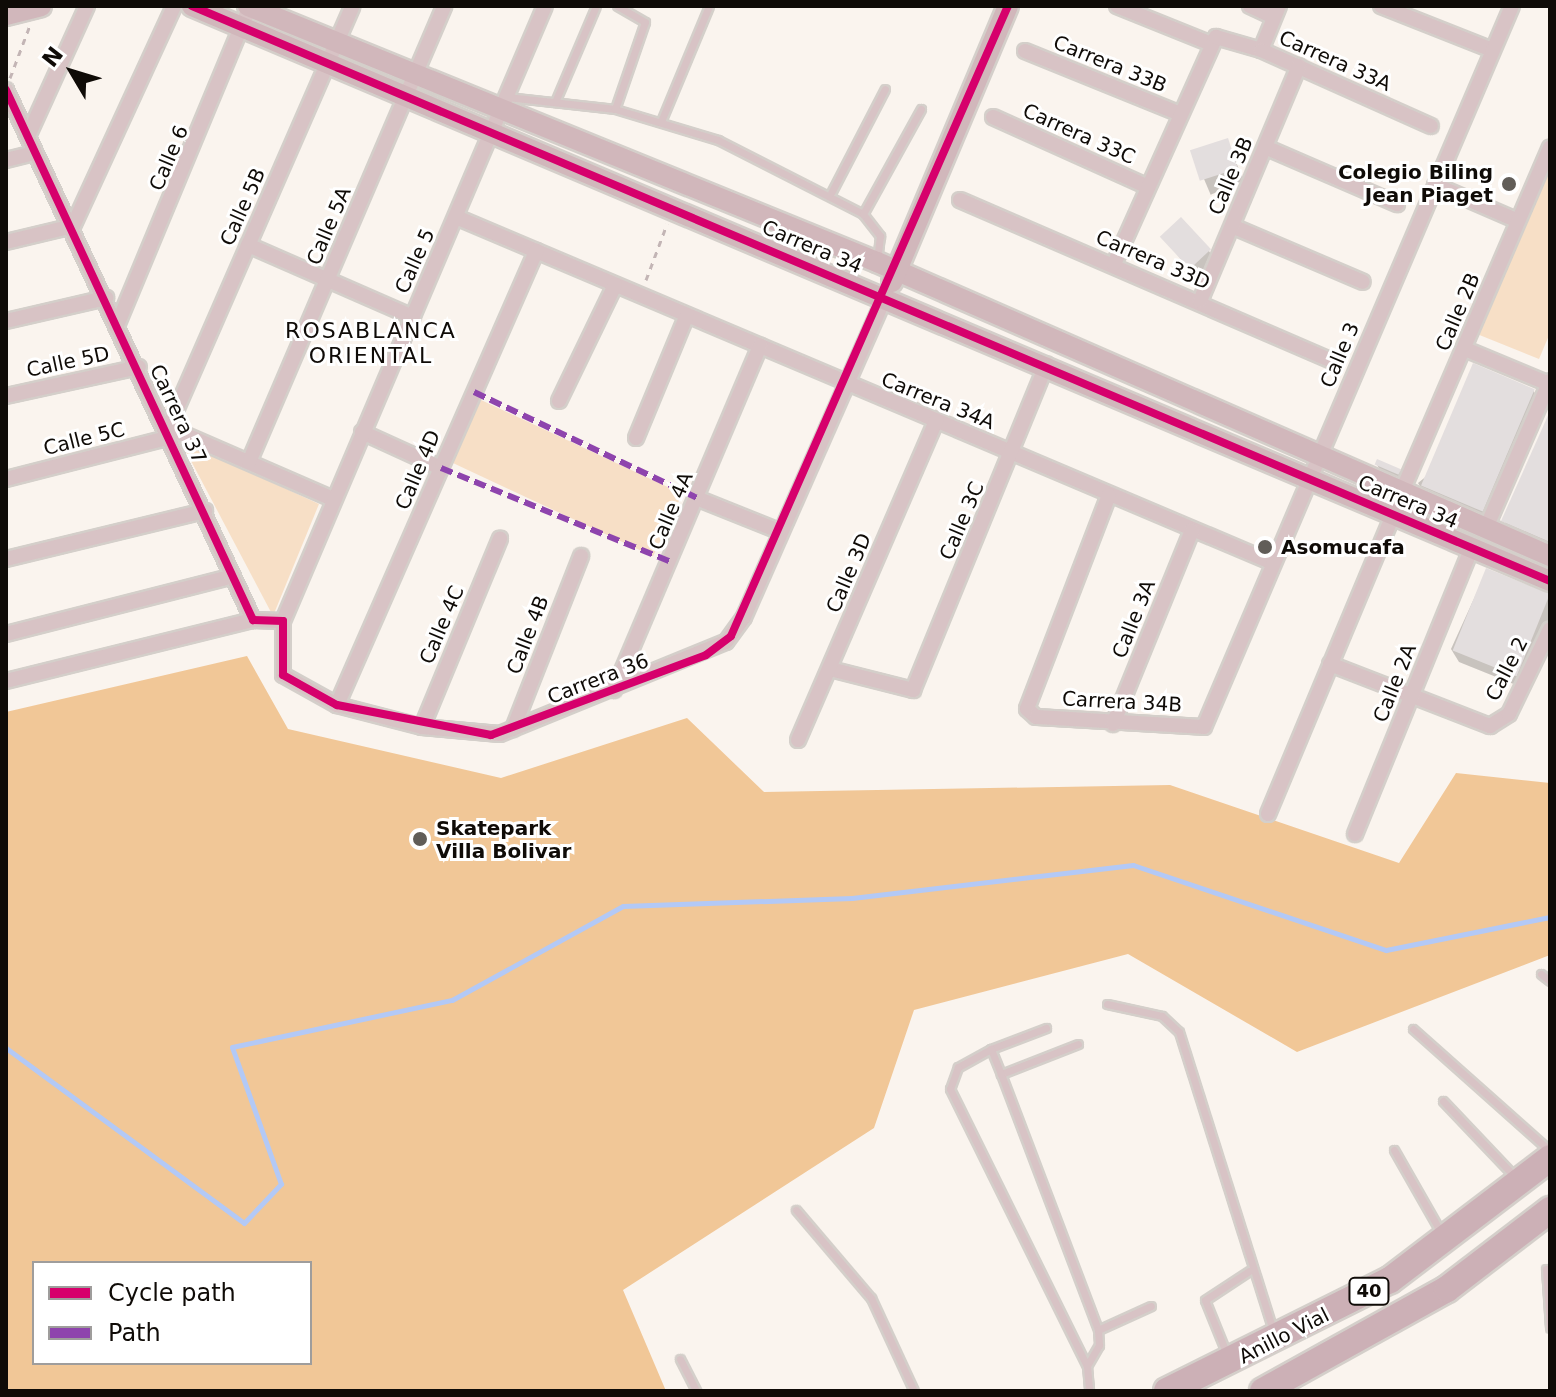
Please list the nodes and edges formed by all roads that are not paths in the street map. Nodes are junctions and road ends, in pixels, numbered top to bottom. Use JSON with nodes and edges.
{"nodes":[{"id":1,"x":39,"y":6,"type":"edge"},
{"id":2,"x":87,"y":6,"type":"edge"},
{"id":3,"x":174,"y":6,"type":"edge"},
{"id":4,"x":192,"y":6,"type":"edge"},
{"id":5,"x":353,"y":6,"type":"edge"},
{"id":6,"x":444,"y":6,"type":"edge"},
{"id":7,"x":545,"y":6,"type":"edge"},
{"id":8,"x":596,"y":6,"type":"edge"},
{"id":9,"x":617,"y":6,"type":"edge"},
{"id":10,"x":709,"y":6,"type":"edge"},
{"id":11,"x":1008,"y":6,"type":"edge"},
{"id":12,"x":1117,"y":6,"type":"edge"},
{"id":13,"x":1250,"y":6,"type":"edge"},
{"id":14,"x":1381,"y":6,"type":"edge"},
{"id":15,"x":1512,"y":6,"type":"edge"},
{"id":16,"x":248,"y":11,"type":"edge"},
{"id":17,"x":1276,"y":11,"type":"edge"},
{"id":18,"x":6,"y":15,"type":"edge"},
{"id":19,"x":1216,"y":40,"type":"junction"},
{"id":20,"x":338,"y":41,"type":"junction"},
{"id":21,"x":1261,"y":50,"type":"junction"},
{"id":22,"x":1492,"y":50,"type":"junction"},
{"id":23,"x":1025,"y":51,"type":"dead end"},
{"id":24,"x":330,"y":61,"type":"junction"},
{"id":25,"x":1299,"y":66,"type":"junction"},
{"id":26,"x":416,"y":75,"type":"junction"},
{"id":27,"x":885,"y":89,"type":"dead end"},
{"id":28,"x":6,"y":90,"type":"edge"},
{"id":29,"x":406,"y":98,"type":"junction"},
{"id":30,"x":555,"y":102,"type":"junction"},
{"id":31,"x":504,"y":105,"type":"junction"},
{"id":32,"x":615,"y":109,"type":"junction"},
{"id":33,"x":921,"y":109,"type":"dead end"},
{"id":34,"x":1180,"y":114,"type":"junction"},
{"id":35,"x":993,"y":117,"type":"dead end"},
{"id":36,"x":662,"y":119,"type":"junction"},
{"id":37,"x":1431,"y":126,"type":"dead end"},
{"id":38,"x":491,"y":132,"type":"junction"},
{"id":39,"x":28,"y":136,"type":"junction"},
{"id":40,"x":1265,"y":147,"type":"junction"},
{"id":41,"x":1550,"y":148,"type":"edge"},
{"id":42,"x":35,"y":153,"type":"junction"},
{"id":43,"x":6,"y":160,"type":"edge"},
{"id":44,"x":1435,"y":185,"type":"junction"},
{"id":45,"x":1148,"y":187,"type":"junction"},
{"id":46,"x":831,"y":193,"type":"junction"},
{"id":47,"x":960,"y":200,"type":"dead end"},
{"id":48,"x":1397,"y":204,"type":"dead end"},
{"id":49,"x":863,"y":214,"type":"junction"},
{"id":50,"x":456,"y":217,"type":"junction"},
{"id":51,"x":1518,"y":221,"type":"junction"},
{"id":52,"x":73,"y":226,"type":"junction"},
{"id":53,"x":1232,"y":226,"type":"junction"},
{"id":54,"x":6,"y":242,"type":"edge"},
{"id":55,"x":248,"y":245,"type":"junction"},
{"id":56,"x":536,"y":251,"type":"junction"},
{"id":57,"x":877,"y":262,"type":"junction"},
{"id":58,"x":1114,"y":264,"type":"junction"},
{"id":59,"x":896,"y":271,"type":"junction"},
{"id":60,"x":328,"y":278,"type":"junction"},
{"id":61,"x":1363,"y":282,"type":"dead end"},
{"id":62,"x":615,"y":285,"type":"junction"},
{"id":63,"x":886,"y":295,"type":"junction"},
{"id":64,"x":106,"y":298,"type":"junction"},
{"id":65,"x":1200,"y":301,"type":"junction"},
{"id":66,"x":687,"y":315,"type":"junction"},
{"id":67,"x":413,"y":317,"type":"junction"},
{"id":68,"x":6,"y":321,"type":"edge"},
{"id":69,"x":118,"y":323,"type":"junction"},
{"id":70,"x":760,"y":346,"type":"junction"},
{"id":71,"x":1465,"y":349,"type":"junction"},
{"id":72,"x":1329,"y":360,"type":"dead end"},
{"id":73,"x":1047,"y":364,"type":"junction"},
{"id":74,"x":139,"y":367,"type":"junction"},
{"id":75,"x":1550,"y":383,"type":"edge"},
{"id":76,"x":845,"y":384,"type":"junction"},
{"id":77,"x":6,"y":396,"type":"edge"},
{"id":78,"x":559,"y":401,"type":"dead end"},
{"id":79,"x":936,"y":421,"type":"junction"},
{"id":80,"x":169,"y":429,"type":"junction"},
{"id":81,"x":362,"y":432,"type":"junction"},
{"id":82,"x":636,"y":438,"type":"dead end"},
{"id":83,"x":1012,"y":453,"type":"junction"},
{"id":84,"x":1318,"y":455,"type":"junction"},
{"id":85,"x":249,"y":462,"type":"junction"},
{"id":86,"x":441,"y":468,"type":"junction"},
{"id":87,"x":1307,"y":478,"type":"junction"},
{"id":88,"x":6,"y":479,"type":"edge"},
{"id":89,"x":1402,"y":491,"type":"junction"},
{"id":90,"x":1109,"y":495,"type":"junction"},
{"id":91,"x":333,"y":499,"type":"junction"},
{"id":92,"x":699,"y":499,"type":"junction"},
{"id":93,"x":205,"y":511,"type":"junction"},
{"id":94,"x":1394,"y":513,"type":"junction"},
{"id":95,"x":1486,"y":528,"type":"junction"},
{"id":96,"x":1192,"y":530,"type":"junction"},
{"id":97,"x":779,"y":531,"type":"junction"},
{"id":98,"x":500,"y":539,"type":"dead end"},
{"id":99,"x":1472,"y":547,"type":"junction"},
{"id":100,"x":581,"y":556,"type":"dead end"},
{"id":101,"x":1550,"y":556,"type":"edge"},
{"id":102,"x":6,"y":559,"type":"edge"},
{"id":103,"x":1273,"y":563,"type":"junction"},
{"id":104,"x":233,"y":576,"type":"junction"},
{"id":105,"x":1550,"y":581,"type":"edge"},
{"id":106,"x":253,"y":620,"type":"junction"},
{"id":107,"x":283,"y":621,"type":"junction"},
{"id":108,"x":1550,"y":629,"type":"edge"},
{"id":109,"x":6,"y":634,"type":"edge"},
{"id":110,"x":1330,"y":664,"type":"junction"},
{"id":111,"x":830,"y":669,"type":"junction"},
{"id":112,"x":6,"y":681,"type":"edge"},
{"id":113,"x":614,"y":690,"type":"junction"},
{"id":114,"x":1411,"y":696,"type":"junction"},
{"id":115,"x":337,"y":705,"type":"junction"},
{"id":116,"x":1211,"y":722,"type":"joint"},
{"id":117,"x":1113,"y":724,"type":"junction"},
{"id":118,"x":422,"y":727,"type":"junction"},
{"id":119,"x":513,"y":729,"type":"junction"},
{"id":120,"x":798,"y":740,"type":"dead end"},
{"id":121,"x":1268,"y":814,"type":"dead end"},
{"id":122,"x":1355,"y":834,"type":"dead end"},
{"id":123,"x":1541,"y":974,"type":"dead end"},
{"id":124,"x":1550,"y":981,"type":"edge"},
{"id":125,"x":1107,"y":1004,"type":"dead end"},
{"id":126,"x":1046,"y":1028,"type":"dead end"},
{"id":127,"x":1413,"y":1029,"type":"dead end"},
{"id":128,"x":1078,"y":1044,"type":"dead end"},
{"id":129,"x":991,"y":1049,"type":"junction"},
{"id":130,"x":1001,"y":1074,"type":"junction"},
{"id":131,"x":1443,"y":1101,"type":"dead end"},
{"id":132,"x":1394,"y":1150,"type":"dead end"},
{"id":133,"x":1550,"y":1151,"type":"edge"},
{"id":134,"x":1550,"y":1158,"type":"edge"},
{"id":135,"x":1522,"y":1184,"type":"junction"},
{"id":136,"x":796,"y":1210,"type":"dead end"},
{"id":137,"x":1550,"y":1210,"type":"edge"},
{"id":138,"x":1447,"y":1243,"type":"junction"},
{"id":139,"x":1546,"y":1269,"type":"dead end"},
{"id":140,"x":1249,"y":1271,"type":"junction"},
{"id":141,"x":1151,"y":1306,"type":"dead end"},
{"id":142,"x":1550,"y":1328,"type":"edge"},
{"id":143,"x":1098,"y":1330,"type":"junction"},
{"id":144,"x":1277,"y":1340,"type":"junction"},
{"id":145,"x":680,"y":1359,"type":"dead end"},
{"id":146,"x":1230,"y":1363,"type":"junction"},
{"id":147,"x":1087,"y":1366,"type":"junction"},
{"id":148,"x":1090,"y":1390,"type":"edge"},
{"id":149,"x":696,"y":1391,"type":"edge"},
{"id":150,"x":914,"y":1391,"type":"edge"},
{"id":151,"x":1167,"y":1391,"type":"edge"},
{"id":152,"x":1263,"y":1391,"type":"edge"}],
"edges":[{"from":1,"to":18,"type":"street"},
{"from":2,"to":39,"type":"street"},
{"from":3,"to":52,"type":"street"},
{"from":4,"to":16,"type":"street","name":"Carrera 34"},
{"from":5,"to":20,"type":"street","name":"Calle 5B"},
{"from":6,"to":26,"type":"street","name":"Calle 5A"},
{"from":7,"to":31,"type":"street","name":"Calle 5"},
{"from":8,"to":30,"type":"lane"},
{"from":9,"to":32,"type":"lane"},
{"from":10,"to":36,"type":"lane"},
{"from":11,"to":59,"type":"street"},
{"from":12,"to":19,"type":"street","name":"Carrera 33A"},
{"from":13,"to":17,"type":"street"},
{"from":14,"to":22,"type":"street"},
{"from":15,"to":22,"type":"street","name":"Calle 3"},
{"from":16,"to":20,"type":"street","name":"Carrera 34"},
{"from":16,"to":24,"type":"street","name":"Carrera 34"},
{"from":16,"to":69,"type":"street","name":"Calle 6"},
{"from":17,"to":21,"type":"street"},
{"from":19,"to":21,"type":"street","name":"Carrera 33A"},
{"from":19,"to":34,"type":"street"},
{"from":20,"to":24,"type":"street","name":"Calle 5B"},
{"from":20,"to":26,"type":"street","name":"Carrera 34"},
{"from":21,"to":25,"type":"street","name":"Carrera 33A"},
{"from":22,"to":44,"type":"street","name":"Calle 3"},
{"from":23,"to":34,"type":"street","name":"Carrera 33B"},
{"from":24,"to":29,"type":"street","name":"Carrera 34"},
{"from":24,"to":55,"type":"street","name":"Calle 5B"},
{"from":25,"to":37,"type":"street","name":"Carrera 33A"},
{"from":25,"to":40,"type":"street","name":"Calle 3B"},
{"from":26,"to":29,"type":"street","name":"Calle 5A"},
{"from":26,"to":31,"type":"street","name":"Carrera 34"},
{"from":27,"to":46,"type":"lane"},
{"from":28,"to":39,"type":"street","name":"Carrera 37"},
{"from":29,"to":38,"type":"street","name":"Carrera 34"},
{"from":29,"to":60,"type":"street","name":"Calle 5A"},
{"from":30,"to":31,"type":"lane"},
{"from":30,"to":32,"type":"lane"},
{"from":31,"to":38,"type":"street","name":"Calle 5"},
{"from":31,"to":57,"type":"street","name":"Carrera 34"},
{"from":32,"to":36,"type":"lane"},
{"from":33,"to":49,"type":"lane"},
{"from":34,"to":45,"type":"street"},
{"from":35,"to":45,"type":"street","name":"Carrera 33C"},
{"from":36,"to":46,"type":"lane"},
{"from":38,"to":50,"type":"street","name":"Calle 5"},
{"from":38,"to":63,"type":"street","name":"Carrera 34"},
{"from":39,"to":42,"type":"street","name":"Carrera 37"},
{"from":40,"to":48,"type":"street"},
{"from":40,"to":53,"type":"street","name":"Calle 3B"},
{"from":41,"to":51,"type":"street","name":"Calle 2B"},
{"from":42,"to":43,"type":"street"},
{"from":42,"to":52,"type":"street","name":"Carrera 37"},
{"from":44,"to":51,"type":"street"},
{"from":44,"to":84,"type":"street","name":"Calle 3"},
{"from":45,"to":58,"type":"street"},
{"from":46,"to":49,"type":"lane"},
{"from":47,"to":58,"type":"street","name":"Carrera 33D"},
{"from":49,"to":57,"type":"lane"},
{"from":50,"to":56,"type":"street","name":"Carrera 34A"},
{"from":50,"to":67,"type":"street","name":"Calle 5"},
{"from":51,"to":71,"type":"street","name":"Calle 2B"},
{"from":52,"to":54,"type":"street"},
{"from":52,"to":64,"type":"street","name":"Carrera 37"},
{"from":53,"to":61,"type":"street"},
{"from":53,"to":65,"type":"street","name":"Calle 3B"},
{"from":55,"to":60,"type":"street"},
{"from":55,"to":80,"type":"street","name":"Calle 5B"},
{"from":56,"to":62,"type":"street","name":"Carrera 34A"},
{"from":56,"to":86,"type":"street","name":"Calle 4D"},
{"from":57,"to":59,"type":"street","name":"Carrera 34"},
{"from":58,"to":65,"type":"street","name":"Carrera 33D"},
{"from":59,"to":63,"type":"street"},
{"from":59,"to":84,"type":"street","name":"Carrera 34"},
{"from":60,"to":67,"type":"street"},
{"from":60,"to":85,"type":"street","name":"Calle 5A"},
{"from":62,"to":66,"type":"street","name":"Carrera 34A"},
{"from":62,"to":78,"type":"street"},
{"from":63,"to":73,"type":"street","name":"Carrera 34"},
{"from":63,"to":76,"type":"street"},
{"from":64,"to":68,"type":"street"},
{"from":64,"to":69,"type":"street","name":"Carrera 37"},
{"from":65,"to":72,"type":"street","name":"Carrera 33D"},
{"from":66,"to":70,"type":"street","name":"Carrera 34A"},
{"from":66,"to":82,"type":"street"},
{"from":67,"to":81,"type":"street","name":"Calle 5"},
{"from":69,"to":74,"type":"street","name":"Carrera 37"},
{"from":70,"to":76,"type":"street","name":"Carrera 34A"},
{"from":70,"to":92,"type":"street","name":"Calle 4A"},
{"from":71,"to":75,"type":"street"},
{"from":71,"to":89,"type":"street","name":"Calle 2B"},
{"from":73,"to":83,"type":"street","name":"Calle 3C"},
{"from":73,"to":87,"type":"street","name":"Carrera 34"},
{"from":74,"to":77,"type":"street","name":"Calle 5D"},
{"from":74,"to":80,"type":"street","name":"Carrera 37"},
{"from":75,"to":95,"type":"street"},
{"from":76,"to":79,"type":"street","name":"Carrera 34A"},
{"from":76,"to":97,"type":"street"},
{"from":79,"to":83,"type":"street","name":"Carrera 34A"},
{"from":79,"to":111,"type":"street","name":"Calle 3D"},
{"from":80,"to":85,"type":"street"},
{"from":80,"to":88,"type":"street","name":"Calle 5C"},
{"from":80,"to":93,"type":"street","name":"Carrera 37"},
{"from":81,"to":86,"type":"street"},
{"from":81,"to":91,"type":"street","name":"Calle 5"},
{"from":83,"to":90,"type":"street","name":"Carrera 34A"},
{"from":83,"to":111,"type":"street","name":"Calle 3C"},
{"from":84,"to":87,"type":"street","name":"Calle 3"},
{"from":84,"to":89,"type":"street","name":"Carrera 34"},
{"from":85,"to":91,"type":"street"},
{"from":86,"to":115,"type":"street","name":"Calle 4D"},
{"from":87,"to":94,"type":"street","name":"Carrera 34"},
{"from":87,"to":103,"type":"street","name":"Calle 3"},
{"from":89,"to":95,"type":"street","name":"Carrera 34"},
{"from":90,"to":96,"type":"street","name":"Carrera 34A"},
{"from":90,"to":117,"type":"street","name":"Carrera 34B"},
{"from":91,"to":107,"type":"street","name":"Calle 5"},
{"from":92,"to":97,"type":"street"},
{"from":92,"to":113,"type":"street","name":"Calle 4A"},
{"from":93,"to":102,"type":"street"},
{"from":93,"to":104,"type":"street","name":"Carrera 37"},
{"from":94,"to":99,"type":"street","name":"Carrera 34"},
{"from":94,"to":110,"type":"street"},
{"from":95,"to":101,"type":"street","name":"Carrera 34"},
{"from":96,"to":103,"type":"street","name":"Carrera 34A"},
{"from":96,"to":117,"type":"street","name":"Calle 3A"},
{"from":97,"to":113,"type":"street","name":"Carrera 36"},
{"from":98,"to":118,"type":"street","name":"Calle 4C"},
{"from":99,"to":105,"type":"street","name":"Carrera 34"},
{"from":99,"to":114,"type":"street","name":"Calle 2A"},
{"from":100,"to":119,"type":"street","name":"Calle 4B"},
{"from":103,"to":116,"type":"street","name":"Calle 3"},
{"from":104,"to":106,"type":"street","name":"Carrera 37"},
{"from":104,"to":109,"type":"street"},
{"from":106,"to":107,"type":"street"},
{"from":106,"to":112,"type":"street"},
{"from":107,"to":115,"type":"street"},
{"from":108,"to":114,"type":"street","name":"Calle 2"},
{"from":110,"to":114,"type":"street"},
{"from":110,"to":121,"type":"street"},
{"from":111,"to":120,"type":"street","name":"Calle 3D"},
{"from":113,"to":119,"type":"street","name":"Carrera 36"},
{"from":114,"to":122,"type":"street","name":"Calle 2A"},
{"from":115,"to":118,"type":"street","name":"Carrera 36"},
{"from":116,"to":117,"type":"street","name":"Carrera 34B"},
{"from":118,"to":119,"type":"street","name":"Carrera 36"},
{"from":123,"to":124,"type":"lane"},
{"from":125,"to":140,"type":"lane"},
{"from":126,"to":129,"type":"lane"},
{"from":127,"to":133,"type":"lane"},
{"from":128,"to":130,"type":"lane"},
{"from":129,"to":130,"type":"lane"},
{"from":129,"to":147,"type":"lane"},
{"from":130,"to":143,"type":"lane"},
{"from":131,"to":135,"type":"lane"},
{"from":132,"to":138,"type":"lane"},
{"from":134,"to":135,"type":"highway","name":"Anillo Vial","number":"40"},
{"from":135,"to":138,"type":"highway","name":"Anillo Vial","number":"40"},
{"from":136,"to":150,"type":"lane"},
{"from":137,"to":152,"type":"highway","name":"Anillo Vial","number":"40"},
{"from":138,"to":144,"type":"highway","name":"Anillo Vial","number":"40"},
{"from":139,"to":142,"type":"lane"},
{"from":140,"to":144,"type":"lane"},
{"from":140,"to":146,"type":"lane"},
{"from":141,"to":143,"type":"lane"},
{"from":143,"to":147,"type":"lane"},
{"from":144,"to":146,"type":"highway","name":"Anillo Vial","number":"40"},
{"from":145,"to":149,"type":"lane"},
{"from":146,"to":151,"type":"highway","name":"Anillo Vial","number":"40"},
{"from":147,"to":148,"type":"lane"}]}
